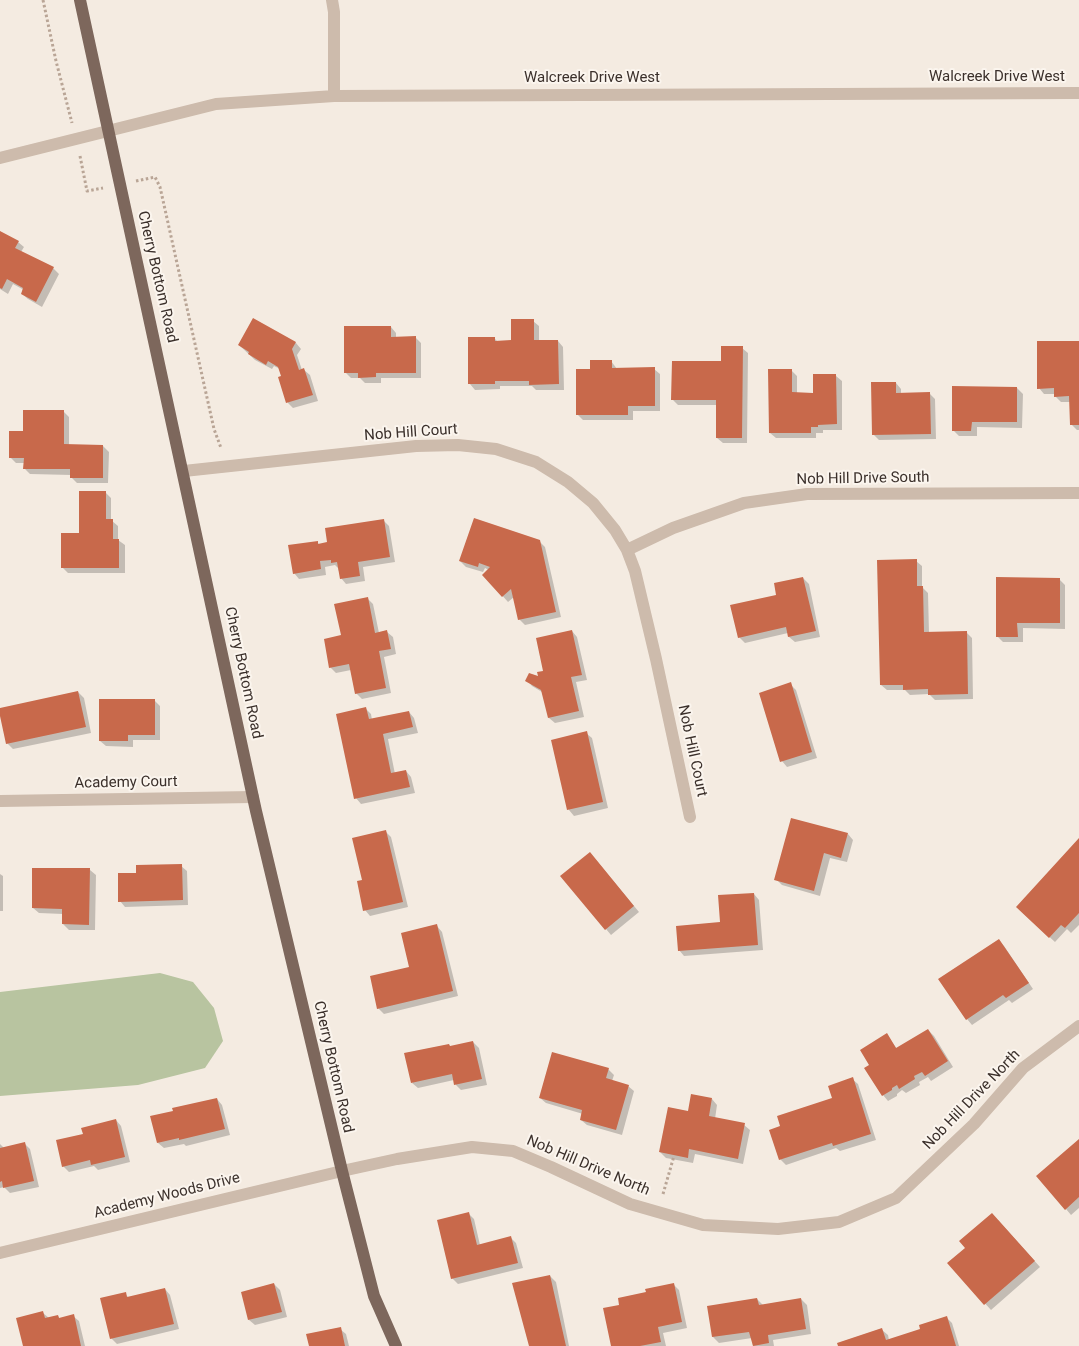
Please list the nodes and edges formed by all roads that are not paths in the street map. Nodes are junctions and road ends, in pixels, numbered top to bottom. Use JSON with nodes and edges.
{"nodes":[{"id":1,"x":80,"y":0,"type":"edge"},
{"id":2,"x":332,"y":0,"type":"edge"},
{"id":3,"x":1079,"y":93,"type":"edge"},
{"id":4,"x":334,"y":96,"type":"junction"},
{"id":5,"x":109,"y":132,"type":"junction"},
{"id":6,"x":0,"y":158,"type":"edge"},
{"id":7,"x":184,"y":471,"type":"junction"},
{"id":8,"x":1079,"y":493,"type":"edge"},
{"id":9,"x":627,"y":550,"type":"junction"},
{"id":10,"x":253,"y":797,"type":"junction"},
{"id":11,"x":0,"y":801,"type":"edge"},
{"id":12,"x":690,"y":817,"type":"dead end"},
{"id":13,"x":1079,"y":1026,"type":"edge"},
{"id":14,"x":342,"y":1171,"type":"junction"},
{"id":15,"x":0,"y":1253,"type":"edge"},
{"id":16,"x":396,"y":1346,"type":"edge"}],
"edges":[{"from":1,"to":5,"type":"main road","name":"Cherry Bottom Road"},
{"from":2,"to":4,"type":"street"},
{"from":3,"to":4,"type":"street","name":"Walcreek Drive West"},
{"from":4,"to":5,"type":"street","name":"Walcreek Drive West"},
{"from":5,"to":6,"type":"street","name":"Walcreek Drive West"},
{"from":5,"to":7,"type":"main road","name":"Cherry Bottom Road"},
{"from":7,"to":9,"type":"street","name":"Nob Hill Court"},
{"from":7,"to":10,"type":"main road","name":"Cherry Bottom Road"},
{"from":8,"to":9,"type":"street","name":"Nob Hill Drive South"},
{"from":9,"to":12,"type":"street","name":"Nob Hill Court"},
{"from":10,"to":11,"type":"street","name":"Academy Court"},
{"from":10,"to":14,"type":"main road","name":"Cherry Bottom Road"},
{"from":13,"to":14,"type":"street","name":"Nob Hill Drive North"},
{"from":14,"to":15,"type":"street","name":"Academy Woods Drive"},
{"from":14,"to":16,"type":"main road","name":"Cherry Bottom Road"}]}
